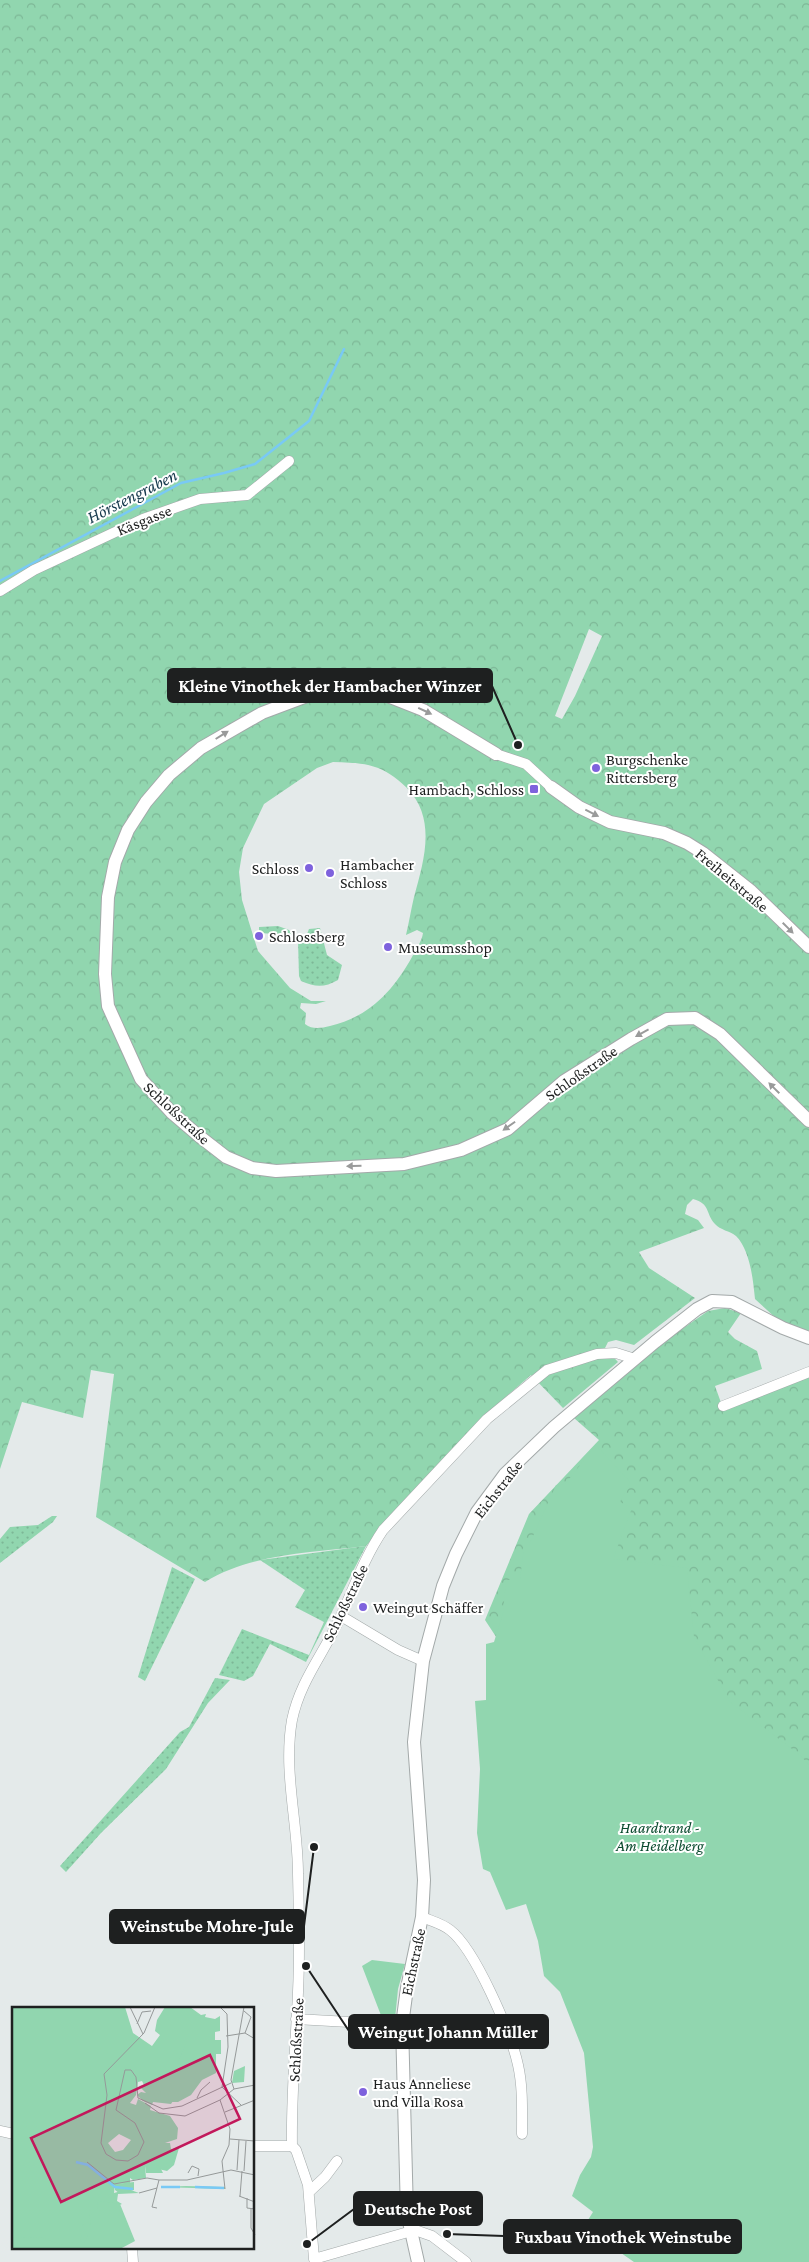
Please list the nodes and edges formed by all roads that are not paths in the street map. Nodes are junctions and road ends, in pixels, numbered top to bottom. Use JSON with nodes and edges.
{"nodes":[{"id":1,"x":290,"y":461,"type":"dead end"},
{"id":2,"x":0,"y":591,"type":"edge"},
{"id":3,"x":496,"y":754,"type":"joint"},
{"id":4,"x":540,"y":777,"type":"joint"},
{"id":5,"x":551,"y":788,"type":"joint"},
{"id":6,"x":809,"y":947,"type":"edge"},
{"id":7,"x":809,"y":1121,"type":"edge"},
{"id":8,"x":809,"y":1338,"type":"edge"},
{"id":9,"x":635,"y":1359,"type":"junction"},
{"id":10,"x":809,"y":1372,"type":"edge"},
{"id":11,"x":723,"y":1406,"type":"dead end"},
{"id":12,"x":341,"y":1616,"type":"junction"},
{"id":13,"x":423,"y":1661,"type":"junction"},
{"id":14,"x":422,"y":1917,"type":"junction"},
{"id":15,"x":296,"y":2019,"type":"junction"},
{"id":16,"x":402,"y":2025,"type":"junction"},
{"id":17,"x":522,"y":2134,"type":"dead end"},
{"id":18,"x":255,"y":2146,"type":"edge"},
{"id":19,"x":292,"y":2146,"type":"junction"},
{"id":20,"x":337,"y":2161,"type":"dead end"},
{"id":21,"x":308,"y":2192,"type":"junction"},
{"id":22,"x":410,"y":2230,"type":"junction"},
{"id":23,"x":316,"y":2260,"type":"edge"},
{"id":24,"x":418,"y":2262,"type":"edge"},
{"id":25,"x":466,"y":2262,"type":"edge"}],
"edges":[{"from":1,"to":2,"type":"street","name":"Käsgasse"},
{"from":3,"to":4,"type":"street","name":"Schloßstraße"},
{"from":7,"to":3,"type":"street","name":"Schloßstraße","one_way":true},
{"from":4,"to":5,"type":"street","name":"Freiheitstraße"},
{"from":5,"to":6,"type":"street","name":"Freiheitstraße","one_way":true},
{"from":8,"to":9,"type":"street"},
{"from":9,"to":12,"type":"street","name":"Schloßstraße"},
{"from":9,"to":13,"type":"street","name":"Eichstraße"},
{"from":10,"to":11,"type":"street"},
{"from":12,"to":13,"type":"street"},
{"from":12,"to":15,"type":"street","name":"Schloßstraße"},
{"from":13,"to":14,"type":"street","name":"Eichstraße"},
{"from":14,"to":16,"type":"street","name":"Eichstraße"},
{"from":14,"to":17,"type":"street"},
{"from":15,"to":16,"type":"street"},
{"from":15,"to":19,"type":"street","name":"Schloßstraße"},
{"from":16,"to":22,"type":"street","name":"Eichstraße"},
{"from":18,"to":19,"type":"street"},
{"from":19,"to":21,"type":"street","name":"Schloßstraße"},
{"from":20,"to":21,"type":"street"},
{"from":21,"to":23,"type":"street","name":"Schloßstraße"},
{"from":22,"to":23,"type":"street"},
{"from":22,"to":24,"type":"street","name":"Eichstraße"},
{"from":22,"to":25,"type":"street"}]}
